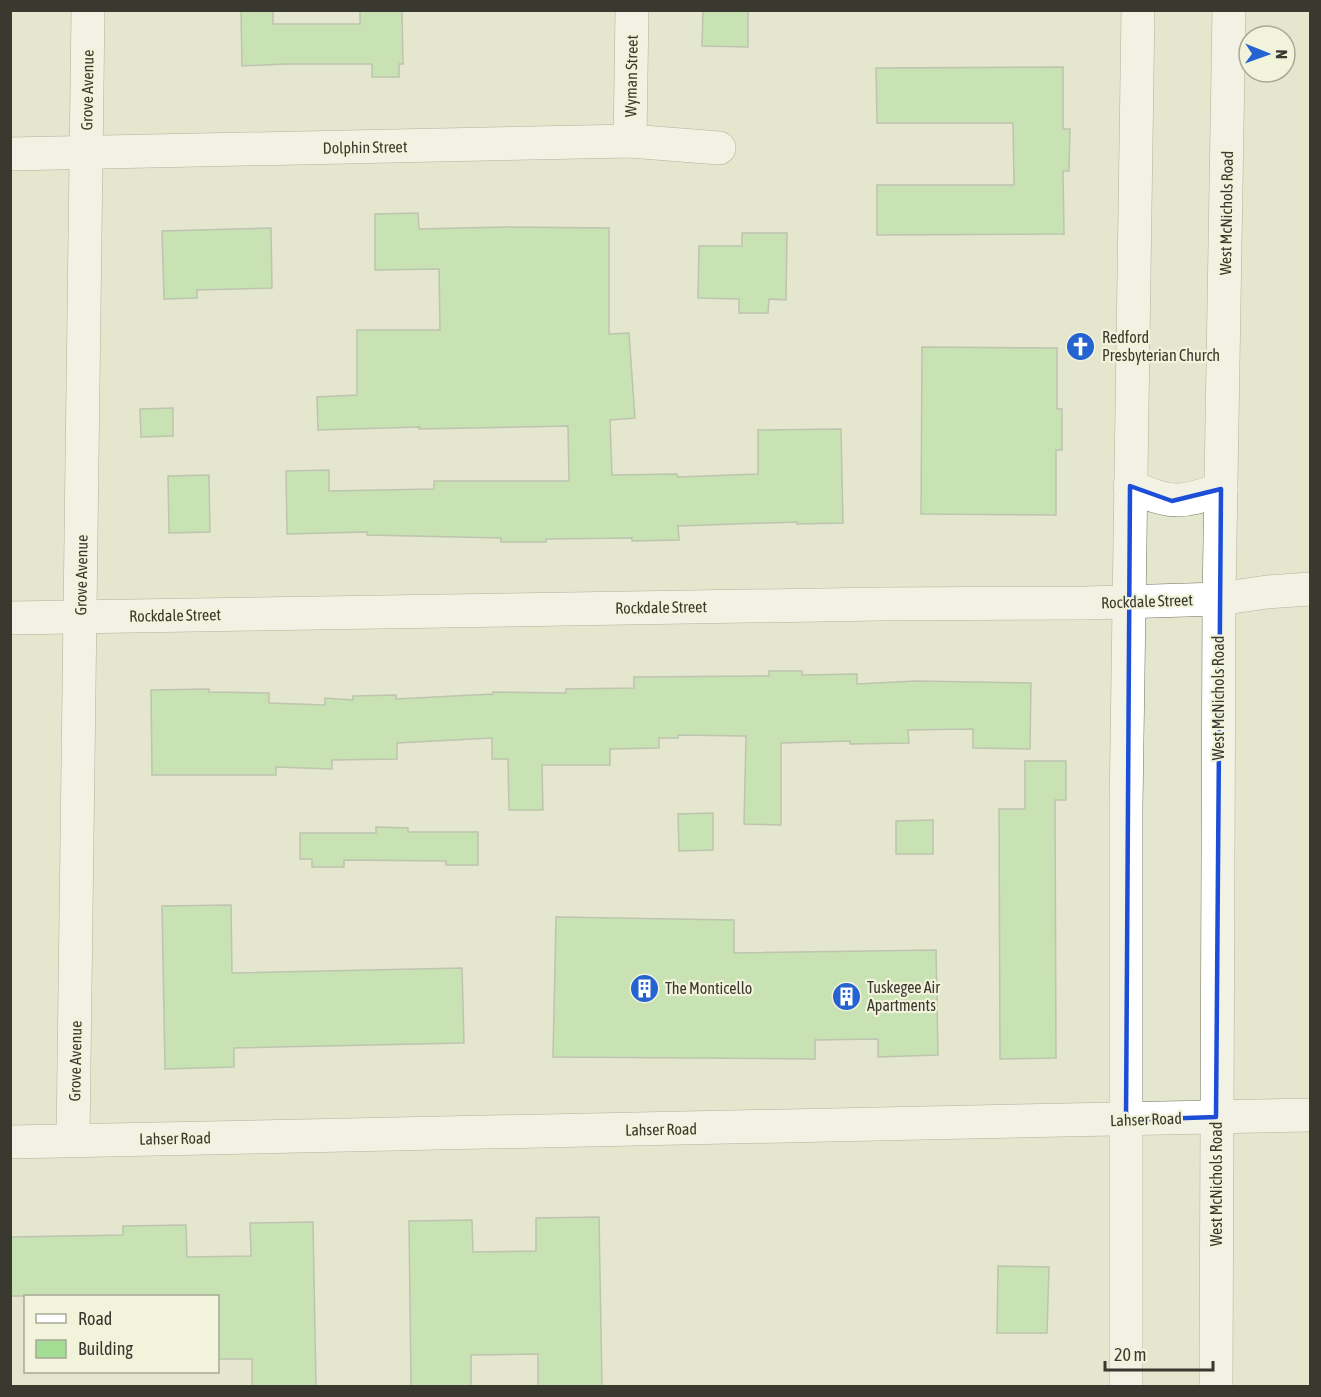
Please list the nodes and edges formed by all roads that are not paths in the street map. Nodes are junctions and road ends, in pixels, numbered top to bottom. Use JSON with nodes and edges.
{"nodes":[{"id":1,"x":88,"y":10,"type":"edge"},
{"id":2,"x":632,"y":10,"type":"edge"},
{"id":3,"x":1138,"y":10,"type":"edge"},
{"id":4,"x":1229,"y":10,"type":"edge"},
{"id":5,"x":630,"y":141,"type":"junction"},
{"id":6,"x":719,"y":148,"type":"dead end"},
{"id":7,"x":86,"y":152,"type":"junction"},
{"id":8,"x":10,"y":154,"type":"edge"},
{"id":9,"x":1130,"y":486,"type":"junction"},
{"id":10,"x":1221,"y":489,"type":"junction"},
{"id":11,"x":1311,"y":589,"type":"edge"},
{"id":12,"x":1219,"y":599,"type":"junction"},
{"id":13,"x":1130,"y":601,"type":"junction"},
{"id":14,"x":81,"y":617,"type":"junction"},
{"id":15,"x":10,"y":618,"type":"edge"},
{"id":16,"x":1311,"y":1115,"type":"edge"},
{"id":17,"x":1216,"y":1117,"type":"junction"},
{"id":18,"x":1126,"y":1120,"type":"junction"},
{"id":19,"x":74,"y":1140,"type":"junction"},
{"id":20,"x":10,"y":1142,"type":"edge"},
{"id":21,"x":1126,"y":1386,"type":"edge"},
{"id":22,"x":1216,"y":1386,"type":"edge"}],
"edges":[{"from":1,"to":7,"type":"main road","name":"Grove Avenue"},
{"from":2,"to":5,"type":"main road","name":"Wyman Street"},
{"from":3,"to":9,"type":"main road"},
{"from":4,"to":10,"type":"main road","name":"West McNichols Road"},
{"from":5,"to":6,"type":"main road","name":"Dolphin Street"},
{"from":5,"to":7,"type":"main road","name":"Dolphin Street"},
{"from":7,"to":8,"type":"main road","name":"Dolphin Street"},
{"from":7,"to":14,"type":"main road","name":"Grove Avenue"},
{"from":9,"to":10,"type":"main road"},
{"from":9,"to":13,"type":"main road"},
{"from":10,"to":12,"type":"main road","name":"West McNichols Road"},
{"from":11,"to":12,"type":"main road","name":"Rockdale Street"},
{"from":12,"to":13,"type":"main road","name":"Rockdale Street"},
{"from":12,"to":17,"type":"main road","name":"West McNichols Road"},
{"from":13,"to":14,"type":"main road","name":"Rockdale Street"},
{"from":13,"to":18,"type":"main road"},
{"from":14,"to":15,"type":"main road","name":"Rockdale Street"},
{"from":14,"to":19,"type":"main road","name":"Grove Avenue"},
{"from":16,"to":17,"type":"main road","name":"Lahser Road"},
{"from":17,"to":18,"type":"main road","name":"Lahser Road"},
{"from":17,"to":22,"type":"main road","name":"West McNichols Road"},
{"from":18,"to":19,"type":"main road","name":"Lahser Road"},
{"from":18,"to":21,"type":"main road"},
{"from":19,"to":20,"type":"main road","name":"Lahser Road"}]}
